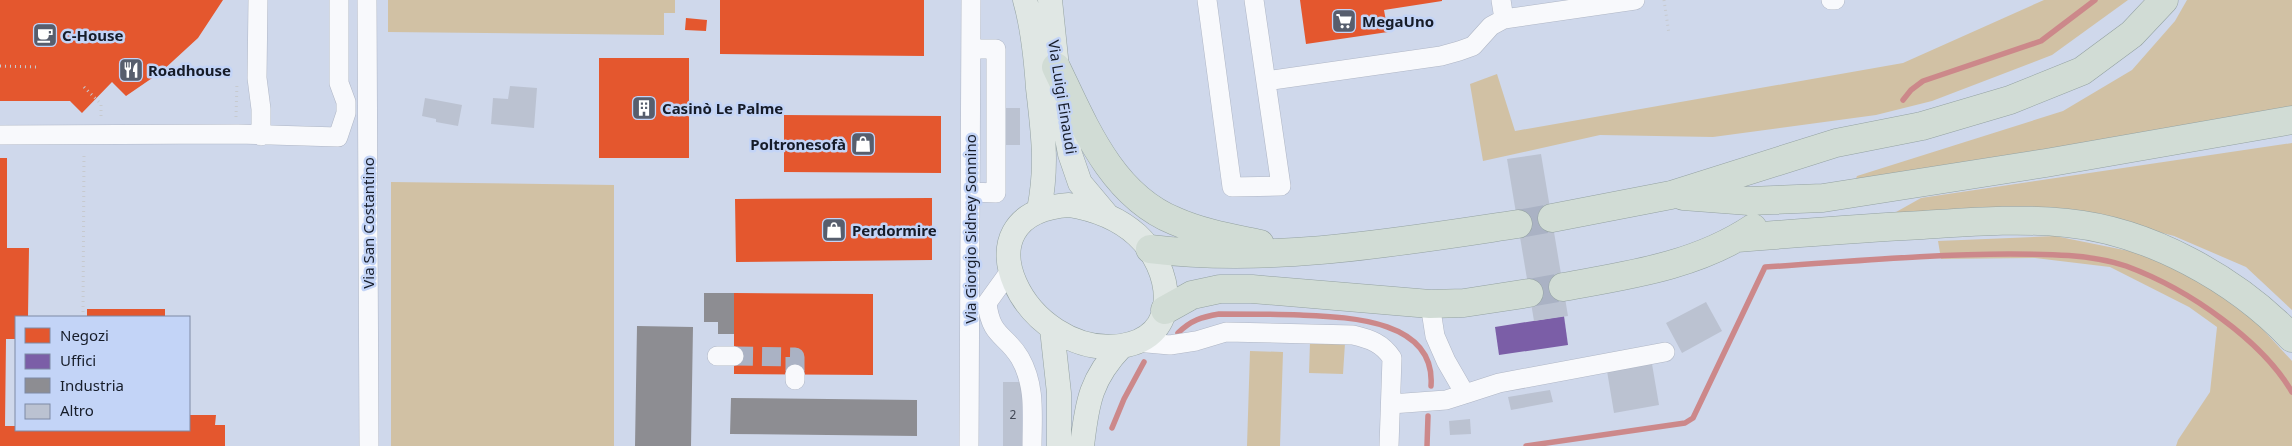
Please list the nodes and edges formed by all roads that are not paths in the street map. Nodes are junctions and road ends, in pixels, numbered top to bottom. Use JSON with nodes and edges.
{"nodes":[{"id":1,"x":258,"y":0,"type":"edge"},
{"id":2,"x":339,"y":0,"type":"edge"},
{"id":3,"x":367,"y":0,"type":"edge"},
{"id":4,"x":1050,"y":0,"type":"edge"},
{"id":5,"x":1207,"y":0,"type":"edge"},
{"id":6,"x":1254,"y":0,"type":"edge"},
{"id":7,"x":1501,"y":0,"type":"edge"},
{"id":8,"x":1635,"y":0,"type":"edge"},
{"id":9,"x":2164,"y":0,"type":"edge"},
{"id":10,"x":1024,"y":3,"type":"edge"},
{"id":11,"x":972,"y":4,"type":"edge"},
{"id":12,"x":1504,"y":19,"type":"junction"},
{"id":13,"x":971,"y":49,"type":"junction"},
{"id":14,"x":1056,"y":67,"type":"junction"},
{"id":15,"x":1266,"y":80,"type":"junction"},
{"id":16,"x":2292,"y":120,"type":"edge"},
{"id":17,"x":0,"y":135,"type":"edge"},
{"id":18,"x":261,"y":136,"type":"junction"},
{"id":19,"x":970,"y":192,"type":"junction"},
{"id":20,"x":1671,"y":195,"type":"junction"},
{"id":21,"x":1823,"y":198,"type":"junction"},
{"id":22,"x":1039,"y":210,"type":"junction"},
{"id":23,"x":1106,"y":214,"type":"junction"},
{"id":24,"x":1552,"y":218,"type":"tunnel mouth"},
{"id":25,"x":1518,"y":224,"type":"tunnel mouth"},
{"id":26,"x":1737,"y":238,"type":"junction"},
{"id":27,"x":1150,"y":249,"type":"junction"},
{"id":28,"x":1291,"y":251,"type":"junction"},
{"id":29,"x":1010,"y":271,"type":"junction"},
{"id":30,"x":1563,"y":287,"type":"tunnel mouth"},
{"id":31,"x":1529,"y":293,"type":"tunnel mouth"},
{"id":32,"x":1430,"y":304,"type":"junction"},
{"id":33,"x":1165,"y":310,"type":"junction"},
{"id":34,"x":1052,"y":329,"type":"junction"},
{"id":35,"x":2292,"y":338,"type":"edge"},
{"id":36,"x":1129,"y":344,"type":"junction"},
{"id":37,"x":1666,"y":352,"type":"dead end"},
{"id":38,"x":1465,"y":394,"type":"junction"},
{"id":39,"x":1391,"y":404,"type":"junction"},
{"id":40,"x":1059,"y":416,"type":"junction"},
{"id":41,"x":368,"y":446,"type":"edge"},
{"id":42,"x":969,"y":446,"type":"edge"},
{"id":43,"x":1032,"y":446,"type":"edge"},
{"id":44,"x":1044,"y":446,"type":"edge"},
{"id":45,"x":1059,"y":446,"type":"edge"},
{"id":46,"x":1082,"y":446,"type":"edge"},
{"id":47,"x":1389,"y":446,"type":"edge"}],
"edges":[{"from":1,"to":18,"type":"street"},
{"from":2,"to":18,"type":"street"},
{"from":3,"to":41,"type":"street","name":"Via San Costantino"},
{"from":4,"to":14,"type":"main road","name":"Via Luigi Einaudi"},
{"from":5,"to":15,"type":"street"},
{"from":6,"to":15,"type":"street"},
{"from":7,"to":12,"type":"street"},
{"from":8,"to":12,"type":"street"},
{"from":9,"to":20,"type":"highway"},
{"from":10,"to":22,"type":"main road","name":"Via Luigi Einaudi"},
{"from":11,"to":13,"type":"street","name":"Via Giorgio Sidney Sonnino"},
{"from":12,"to":15,"type":"street"},
{"from":13,"to":19,"type":"street","name":"Via Giorgio Sidney Sonnino"},
{"from":13,"to":19,"type":"street"},
{"from":14,"to":23,"type":"main road","name":"Via Luigi Einaudi"},
{"from":14,"to":28,"type":"highway"},
{"from":16,"to":21,"type":"highway"},
{"from":17,"to":18,"type":"street"},
{"from":19,"to":42,"type":"street","name":"Via Giorgio Sidney Sonnino"},
{"from":20,"to":21,"type":"highway"},
{"from":20,"to":24,"type":"highway"},
{"from":21,"to":26,"type":"highway"},
{"from":22,"to":23,"type":"main road","name":"Via Luigi Einaudi"},
{"from":22,"to":29,"type":"main road","name":"Via Luigi Einaudi"},
{"from":23,"to":27,"type":"main road","name":"Via Luigi Einaudi"},
{"from":25,"to":28,"type":"highway"},
{"from":26,"to":30,"type":"highway"},
{"from":26,"to":35,"type":"highway"},
{"from":27,"to":28,"type":"highway"},
{"from":27,"to":33,"type":"main road","name":"Via Luigi Einaudi"},
{"from":29,"to":34,"type":"main road","name":"Via Luigi Einaudi"},
{"from":29,"to":43,"type":"street"},
{"from":31,"to":32,"type":"highway"},
{"from":32,"to":33,"type":"highway"},
{"from":32,"to":38,"type":"street"},
{"from":33,"to":36,"type":"main road"},
{"from":34,"to":36,"type":"main road","name":"Via Luigi Einaudi"},
{"from":34,"to":40,"type":"main road"},
{"from":36,"to":39,"type":"street"},
{"from":36,"to":46,"type":"main road"},
{"from":37,"to":38,"type":"street"},
{"from":38,"to":39,"type":"street"},
{"from":39,"to":47,"type":"street"},
{"from":40,"to":44,"type":"street"},
{"from":40,"to":45,"type":"main road"}]}
